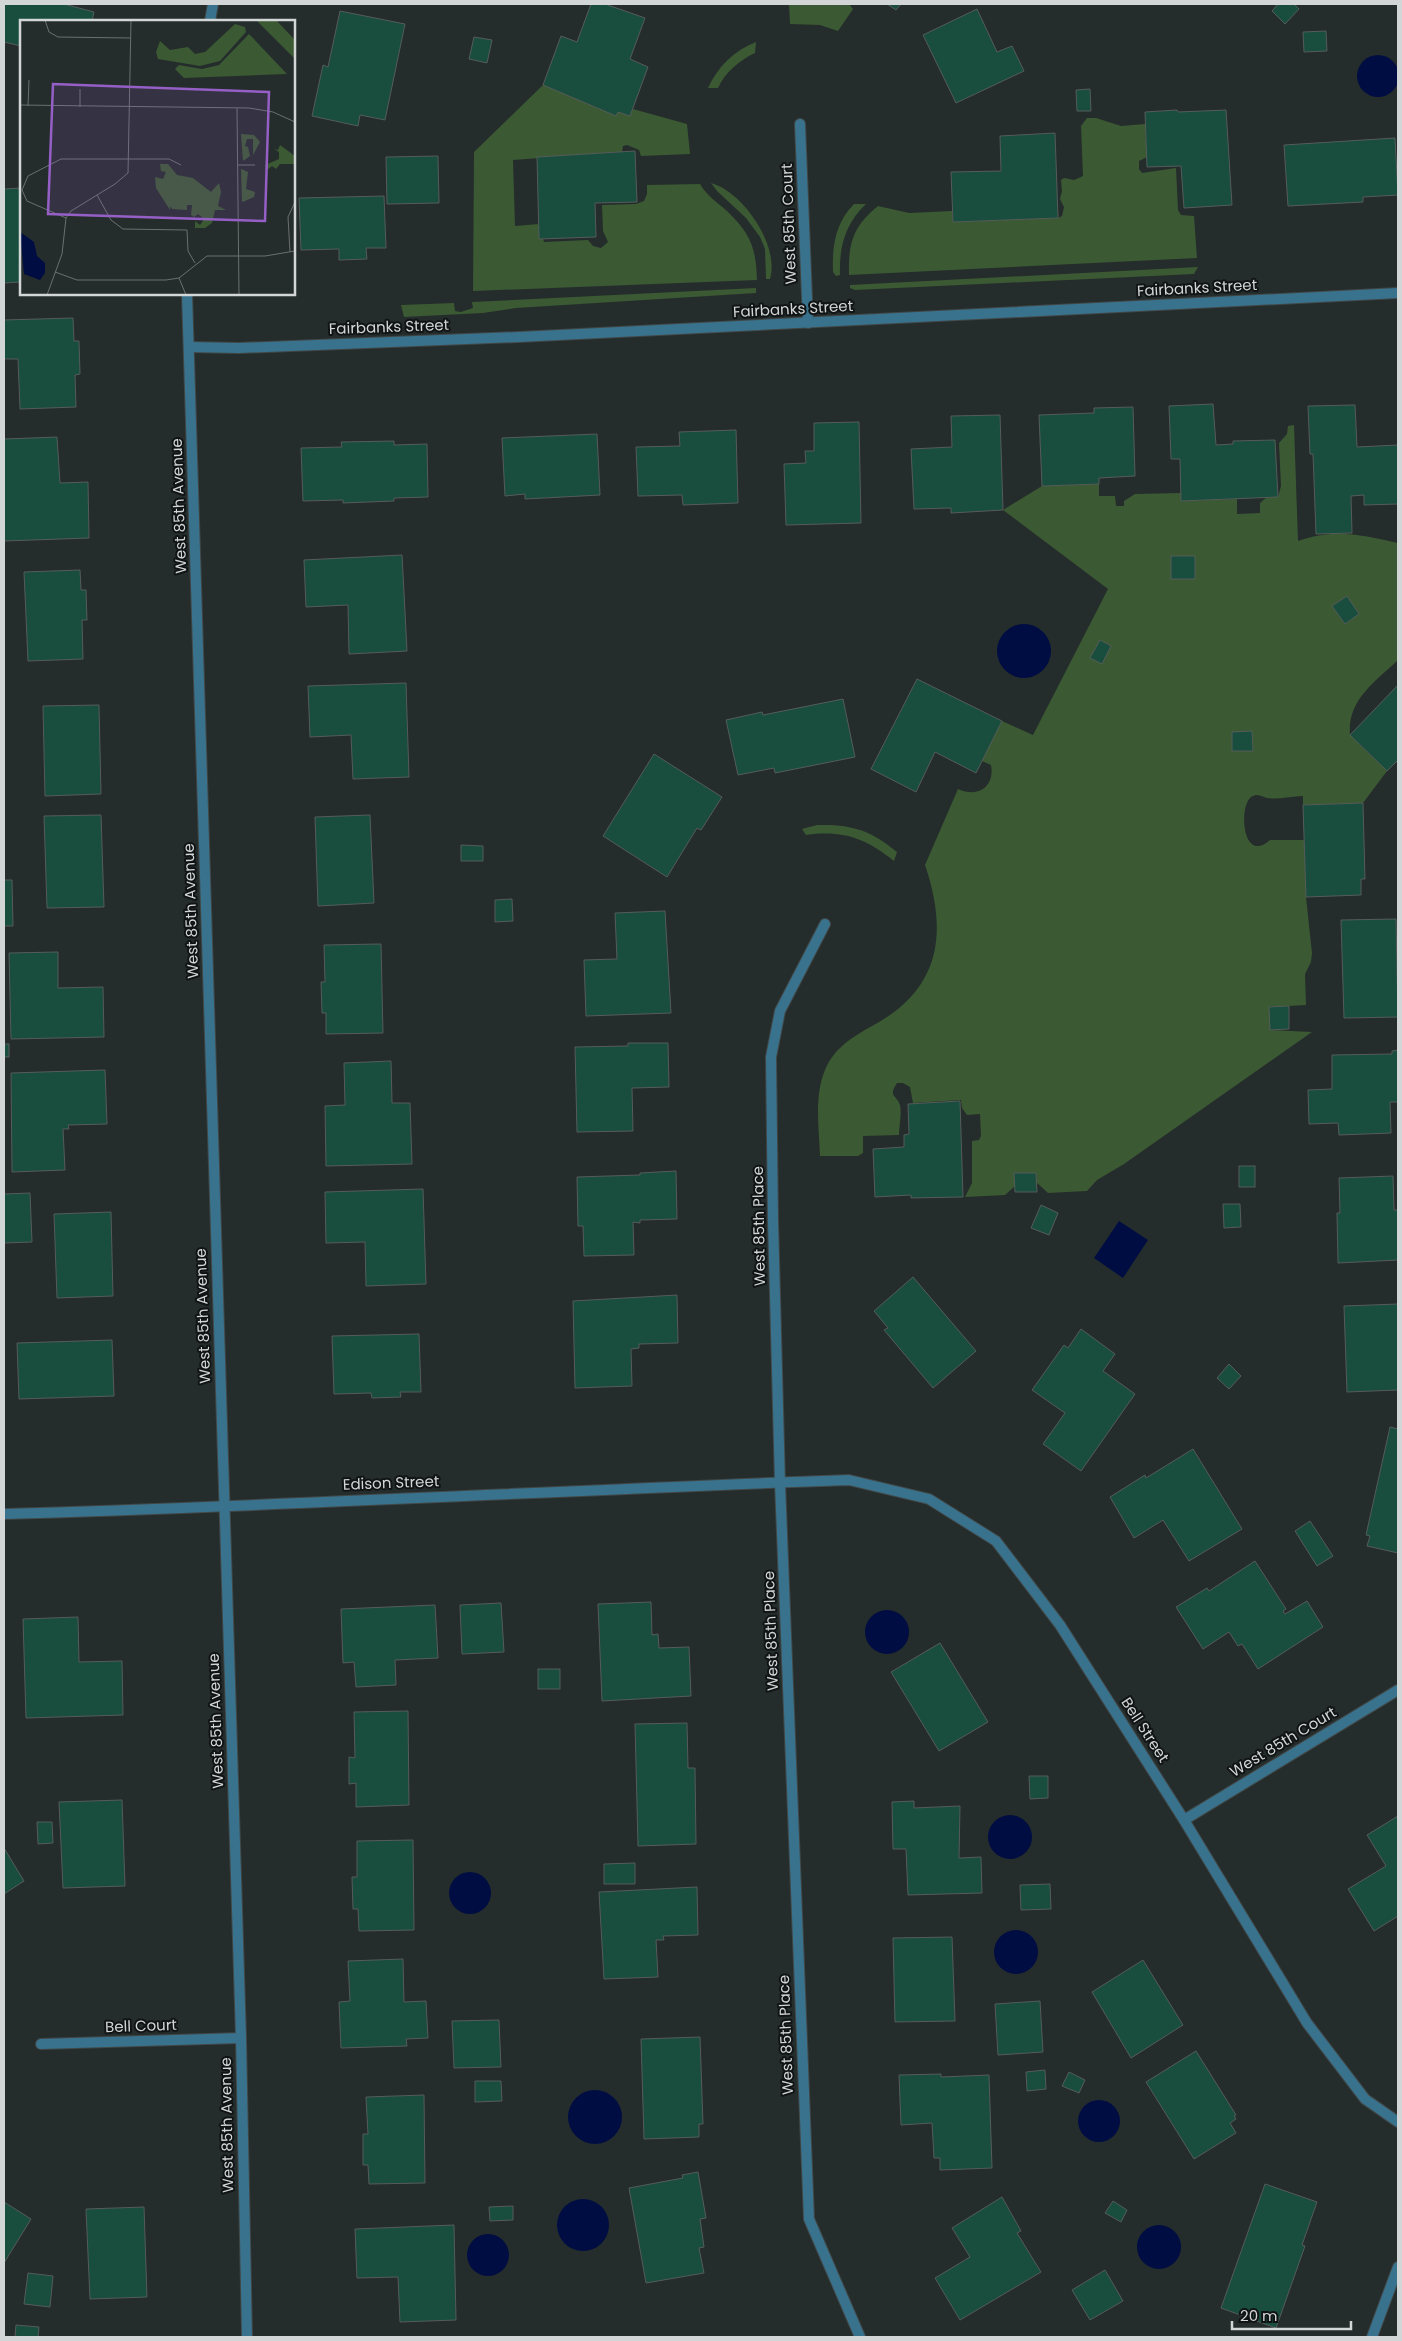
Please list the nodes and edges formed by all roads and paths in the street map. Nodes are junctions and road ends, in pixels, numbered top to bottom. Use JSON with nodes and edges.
{"nodes":[{"id":1,"x":213,"y":4,"type":"edge"},
{"id":2,"x":210,"y":20,"type":"edge"},
{"id":3,"x":800,"y":124,"type":"dead end"},
{"id":4,"x":1398,"y":293,"type":"edge"},
{"id":5,"x":187,"y":295,"type":"edge"},
{"id":6,"x":808,"y":323,"type":"junction"},
{"id":7,"x":189,"y":347,"type":"junction"},
{"id":8,"x":825,"y":924,"type":"dead end"},
{"id":9,"x":780,"y":1483,"type":"junction"},
{"id":10,"x":224,"y":1507,"type":"junction"},
{"id":11,"x":4,"y":1514,"type":"edge"},
{"id":12,"x":1398,"y":1690,"type":"edge"},
{"id":13,"x":1184,"y":1820,"type":"junction"},
{"id":14,"x":241,"y":2038,"type":"junction"},
{"id":15,"x":41,"y":2044,"type":"dead end"},
{"id":16,"x":1398,"y":2122,"type":"edge"},
{"id":17,"x":1398,"y":2267,"type":"edge"},
{"id":18,"x":247,"y":2337,"type":"edge"},
{"id":19,"x":860,"y":2337,"type":"edge"},
{"id":20,"x":1372,"y":2337,"type":"edge"}],
"edges":[{"from":1,"to":2,"type":"street"},
{"from":3,"to":6,"type":"street","name":"West 85th Court"},
{"from":4,"to":6,"type":"street","name":"Fairbanks Street"},
{"from":5,"to":7,"type":"street","name":"West 85th Avenue"},
{"from":6,"to":7,"type":"street","name":"Fairbanks Street"},
{"from":7,"to":10,"type":"street","name":"West 85th Avenue"},
{"from":8,"to":9,"type":"street","name":"West 85th Place"},
{"from":9,"to":10,"type":"street","name":"Edison Street"},
{"from":9,"to":13,"type":"street","name":"Bell Street"},
{"from":9,"to":19,"type":"street","name":"West 85th Place"},
{"from":10,"to":11,"type":"street","name":"Edison Street"},
{"from":10,"to":14,"type":"street","name":"West 85th Avenue"},
{"from":12,"to":13,"type":"street","name":"West 85th Court"},
{"from":13,"to":16,"type":"street","name":"Bell Street"},
{"from":14,"to":15,"type":"street","name":"Bell Court"},
{"from":14,"to":18,"type":"street","name":"West 85th Avenue"},
{"from":17,"to":20,"type":"street"}]}
